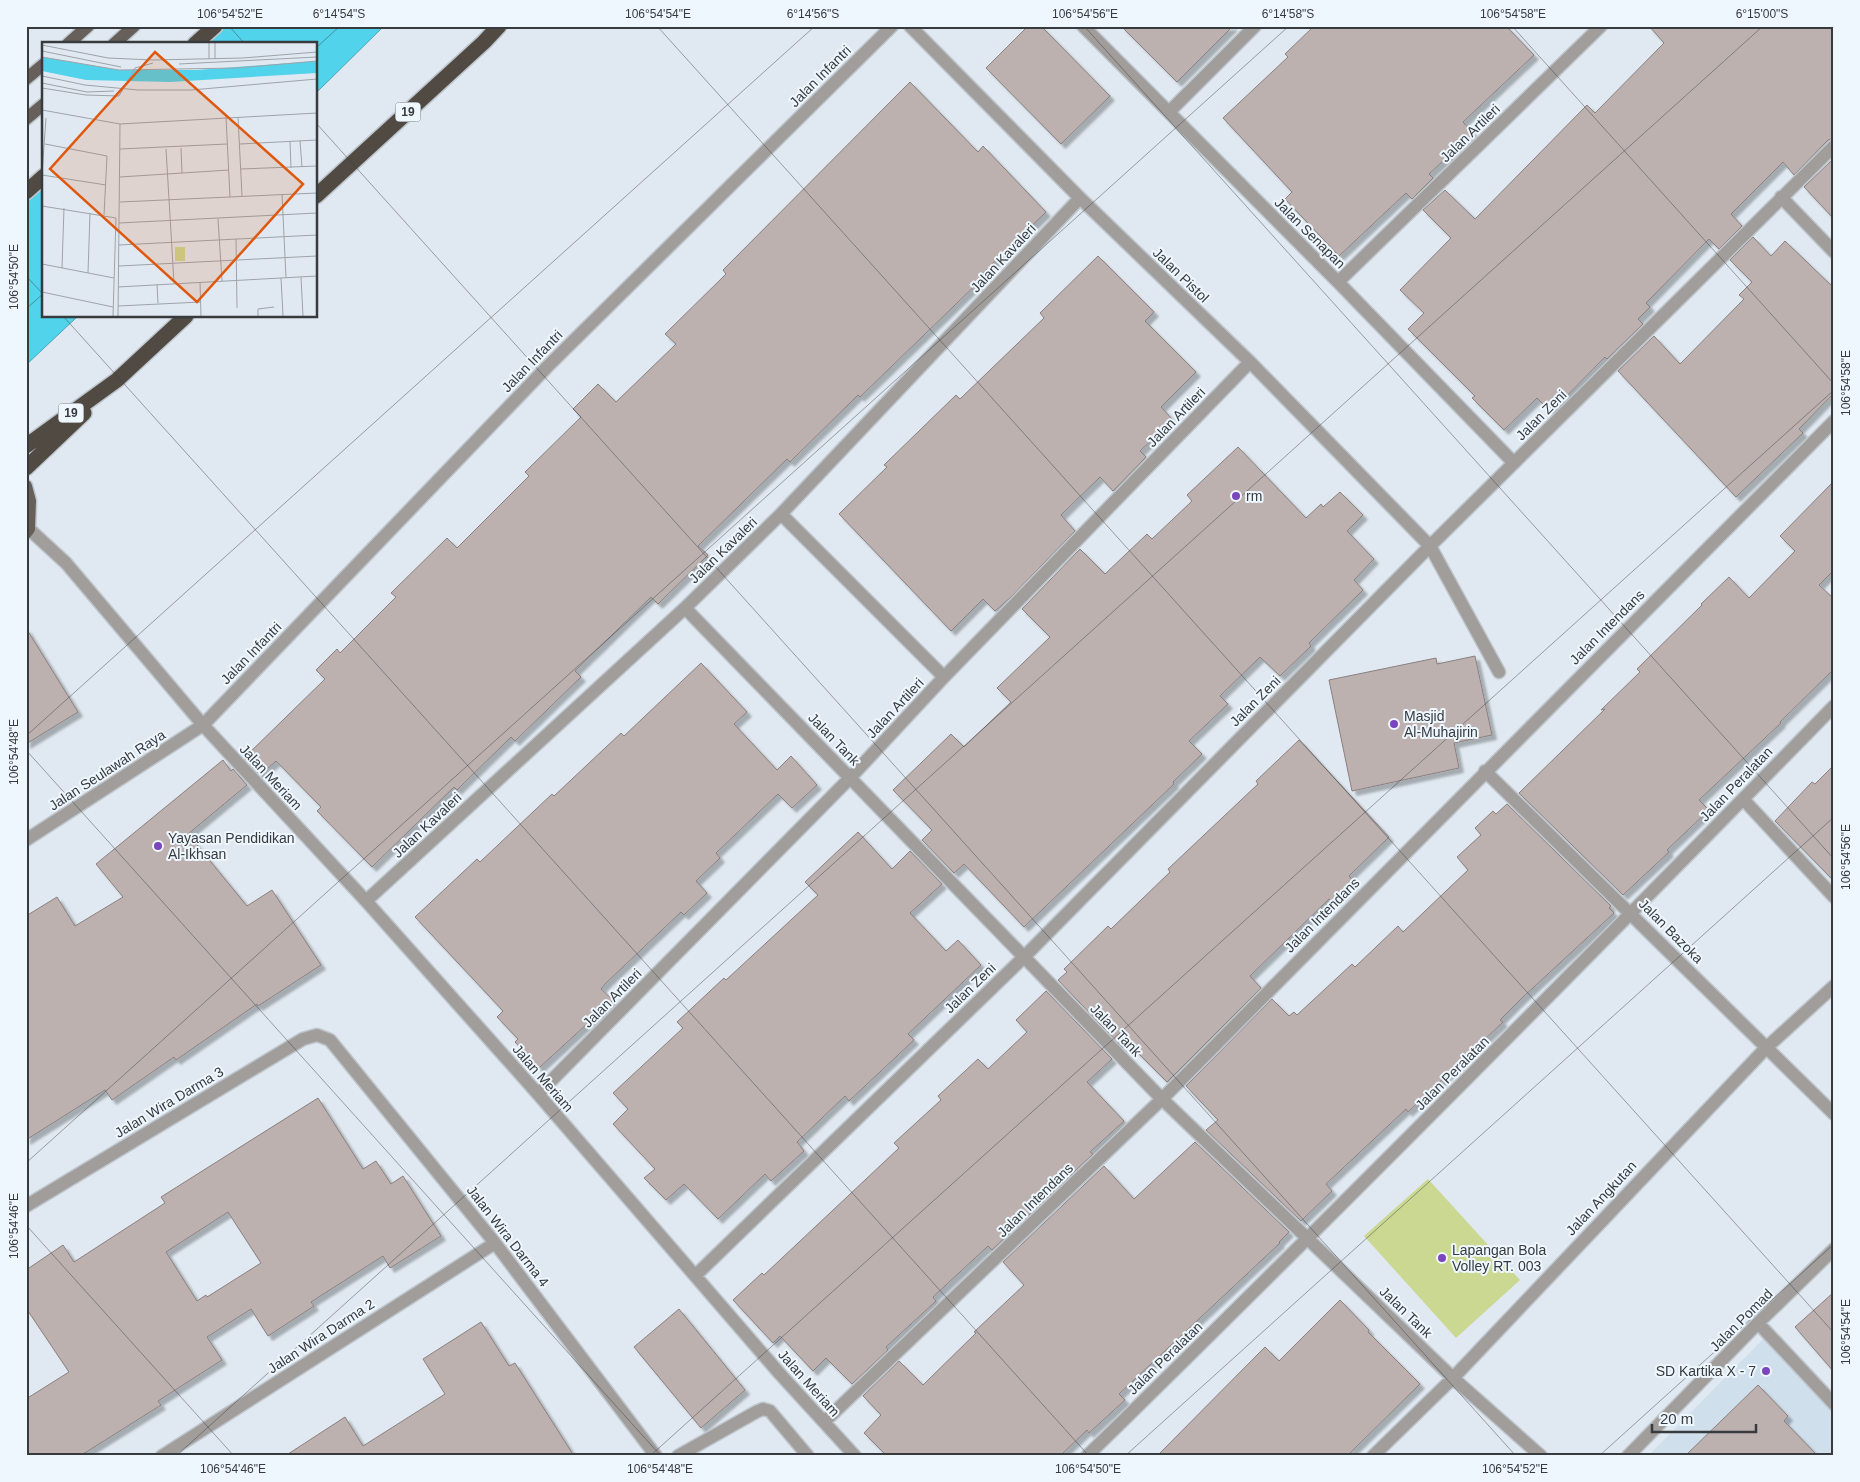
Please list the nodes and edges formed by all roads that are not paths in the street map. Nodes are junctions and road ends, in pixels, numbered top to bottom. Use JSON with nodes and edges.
{"nodes":[{"id":1,"x":88,"y":26,"type":"edge"},
{"id":2,"x":134,"y":26,"type":"edge"},
{"id":3,"x":215,"y":26,"type":"edge"},
{"id":4,"x":499,"y":26,"type":"edge"},
{"id":5,"x":892,"y":26,"type":"edge"},
{"id":6,"x":910,"y":26,"type":"edge"},
{"id":7,"x":1083,"y":26,"type":"edge"},
{"id":8,"x":1255,"y":26,"type":"edge"},
{"id":9,"x":1601,"y":26,"type":"edge"},
{"id":10,"x":70,"y":42,"type":"edge"},
{"id":11,"x":116,"y":42,"type":"edge"},
{"id":12,"x":197,"y":42,"type":"edge"},
{"id":13,"x":42,"y":66,"type":"edge"},
{"id":14,"x":26,"y":79,"type":"edge"},
{"id":15,"x":42,"y":106,"type":"edge"},
{"id":16,"x":1169,"y":112,"type":"junction"},
{"id":17,"x":26,"y":119,"type":"edge"},
{"id":18,"x":1834,"y":146,"type":"edge"},
{"id":19,"x":42,"y":178,"type":"edge"},
{"id":20,"x":26,"y":192,"type":"edge"},
{"id":21,"x":318,"y":194,"type":"edge"},
{"id":22,"x":1781,"y":197,"type":"junction"},
{"id":23,"x":1080,"y":198,"type":"junction"},
{"id":24,"x":1834,"y":252,"type":"edge"},
{"id":25,"x":1338,"y":282,"type":"junction"},
{"id":26,"x":184,"y":318,"type":"edge"},
{"id":27,"x":1250,"y":362,"type":"junction"},
{"id":28,"x":117,"y":380,"type":"junction"},
{"id":29,"x":1834,"y":421,"type":"edge"},
{"id":30,"x":26,"y":446,"type":"edge"},
{"id":31,"x":1514,"y":463,"type":"junction"},
{"id":32,"x":26,"y":468,"type":"edge"},
{"id":33,"x":26,"y":486,"type":"edge"},
{"id":34,"x":781,"y":514,"type":"junction"},
{"id":35,"x":28,"y":531,"type":"edge"},
{"id":36,"x":1430,"y":546,"type":"junction"},
{"id":37,"x":685,"y":608,"type":"junction"},
{"id":38,"x":1499,"y":672,"type":"dead end"},
{"id":39,"x":944,"y":677,"type":"junction"},
{"id":40,"x":1834,"y":706,"type":"edge"},
{"id":41,"x":203,"y":725,"type":"junction"},
{"id":42,"x":1485,"y":771,"type":"junction"},
{"id":43,"x":850,"y":778,"type":"junction"},
{"id":44,"x":1743,"y":799,"type":"junction"},
{"id":45,"x":26,"y":840,"type":"edge"},
{"id":46,"x":1834,"y":897,"type":"edge"},
{"id":47,"x":366,"y":902,"type":"junction"},
{"id":48,"x":1632,"y":913,"type":"junction"},
{"id":49,"x":1024,"y":957,"type":"junction"},
{"id":50,"x":1834,"y":986,"type":"edge"},
{"id":51,"x":330,"y":1040,"type":"joint"},
{"id":52,"x":1766,"y":1048,"type":"junction"},
{"id":53,"x":538,"y":1094,"type":"junction"},
{"id":54,"x":1162,"y":1099,"type":"junction"},
{"id":55,"x":1834,"y":1114,"type":"edge"},
{"id":56,"x":26,"y":1206,"type":"edge"},
{"id":57,"x":1308,"y":1239,"type":"junction"},
{"id":58,"x":495,"y":1242,"type":"junction"},
{"id":59,"x":1834,"y":1249,"type":"edge"},
{"id":60,"x":696,"y":1275,"type":"junction"},
{"id":61,"x":1758,"y":1323,"type":"junction"},
{"id":62,"x":1453,"y":1378,"type":"junction"},
{"id":63,"x":1834,"y":1404,"type":"edge"},
{"id":64,"x":824,"y":1422,"type":"junction"},
{"id":65,"x":162,"y":1456,"type":"edge"},
{"id":66,"x":656,"y":1456,"type":"edge"},
{"id":67,"x":678,"y":1456,"type":"edge"},
{"id":68,"x":808,"y":1456,"type":"edge"},
{"id":69,"x":854,"y":1456,"type":"edge"},
{"id":70,"x":1087,"y":1456,"type":"edge"},
{"id":71,"x":1373,"y":1456,"type":"edge"},
{"id":72,"x":1541,"y":1456,"type":"edge"},
{"id":73,"x":1628,"y":1456,"type":"edge"}],
"edges":[{"from":1,"to":10,"type":"main road"},
{"from":2,"to":11,"type":"main road"},
{"from":3,"to":12,"type":"highway"},
{"from":4,"to":21,"type":"highway","number":"19"},
{"from":5,"to":41,"type":"street","name":"Jalan Infantri"},
{"from":6,"to":23,"type":"street","name":"Jalan Pistol"},
{"from":7,"to":16,"type":"street","name":"Jalan Senapan"},
{"from":8,"to":16,"type":"street"},
{"from":9,"to":25,"type":"street","name":"Jalan Artileri"},
{"from":13,"to":14,"type":"main road"},
{"from":15,"to":17,"type":"main road"},
{"from":16,"to":25,"type":"street","name":"Jalan Senapan"},
{"from":18,"to":22,"type":"street","name":"Jalan Zeni"},
{"from":19,"to":20,"type":"highway"},
{"from":22,"to":24,"type":"street"},
{"from":22,"to":31,"type":"street","name":"Jalan Zeni"},
{"from":23,"to":27,"type":"street","name":"Jalan Pistol"},
{"from":23,"to":34,"type":"street","name":"Jalan Kavaleri"},
{"from":25,"to":31,"type":"street","name":"Jalan Senapan"},
{"from":26,"to":28,"type":"highway","number":"19"},
{"from":27,"to":36,"type":"street","name":"Jalan Pistol"},
{"from":27,"to":39,"type":"street","name":"Jalan Artileri"},
{"from":28,"to":30,"type":"highway","number":"19"},
{"from":28,"to":32,"type":"highway"},
{"from":29,"to":42,"type":"street","name":"Jalan Intendans"},
{"from":31,"to":36,"type":"street","name":"Jalan Zeni"},
{"from":33,"to":35,"type":"main road"},
{"from":34,"to":37,"type":"street","name":"Jalan Kavaleri"},
{"from":34,"to":39,"type":"street"},
{"from":35,"to":41,"type":"street","name":"Jalan Meriam"},
{"from":36,"to":38,"type":"street","name":"Jalan Pistol"},
{"from":36,"to":49,"type":"street","name":"Jalan Zeni"},
{"from":37,"to":43,"type":"street","name":"Jalan Tank"},
{"from":37,"to":47,"type":"street","name":"Jalan Kavaleri"},
{"from":39,"to":43,"type":"street","name":"Jalan Artileri"},
{"from":40,"to":44,"type":"street","name":"Jalan Peralatan"},
{"from":41,"to":45,"type":"street","name":"Jalan Seulawah Raya"},
{"from":41,"to":47,"type":"street","name":"Jalan Meriam"},
{"from":42,"to":48,"type":"street","name":"Jalan Bazoka"},
{"from":42,"to":54,"type":"street","name":"Jalan Intendans"},
{"from":43,"to":49,"type":"street","name":"Jalan Tank"},
{"from":43,"to":53,"type":"street","name":"Jalan Artileri"},
{"from":44,"to":46,"type":"street"},
{"from":44,"to":48,"type":"street","name":"Jalan Peralatan"},
{"from":47,"to":53,"type":"street","name":"Jalan Meriam"},
{"from":48,"to":52,"type":"street","name":"Jalan Bazoka"},
{"from":48,"to":57,"type":"street","name":"Jalan Peralatan"},
{"from":49,"to":54,"type":"street","name":"Jalan Tank"},
{"from":49,"to":60,"type":"street","name":"Jalan Zeni"},
{"from":50,"to":52,"type":"street","name":"Jalan Angkutan"},
{"from":51,"to":56,"type":"street","name":"Jalan Wira Darma 3"},
{"from":51,"to":58,"type":"street","name":"Jalan Wira Darma 4"},
{"from":52,"to":55,"type":"street","name":"Jalan Bazoka"},
{"from":52,"to":62,"type":"street","name":"Jalan Angkutan"},
{"from":53,"to":60,"type":"street","name":"Jalan Meriam"},
{"from":54,"to":57,"type":"street","name":"Jalan Tank"},
{"from":54,"to":64,"type":"street","name":"Jalan Intendans"},
{"from":57,"to":62,"type":"street","name":"Jalan Tank"},
{"from":57,"to":70,"type":"street","name":"Jalan Peralatan"},
{"from":58,"to":65,"type":"street","name":"Jalan Wira Darma 2"},
{"from":58,"to":66,"type":"street","name":"Jalan Wira Darma 4"},
{"from":59,"to":61,"type":"street","name":"Jalan Pomad"},
{"from":60,"to":64,"type":"street","name":"Jalan Meriam"},
{"from":61,"to":63,"type":"street"},
{"from":61,"to":73,"type":"street","name":"Jalan Pomad"},
{"from":62,"to":71,"type":"street","name":"Jalan Angkutan"},
{"from":62,"to":72,"type":"street","name":"Jalan Tank"},
{"from":64,"to":69,"type":"street","name":"Jalan Meriam"},
{"from":67,"to":68,"type":"street"}]}
